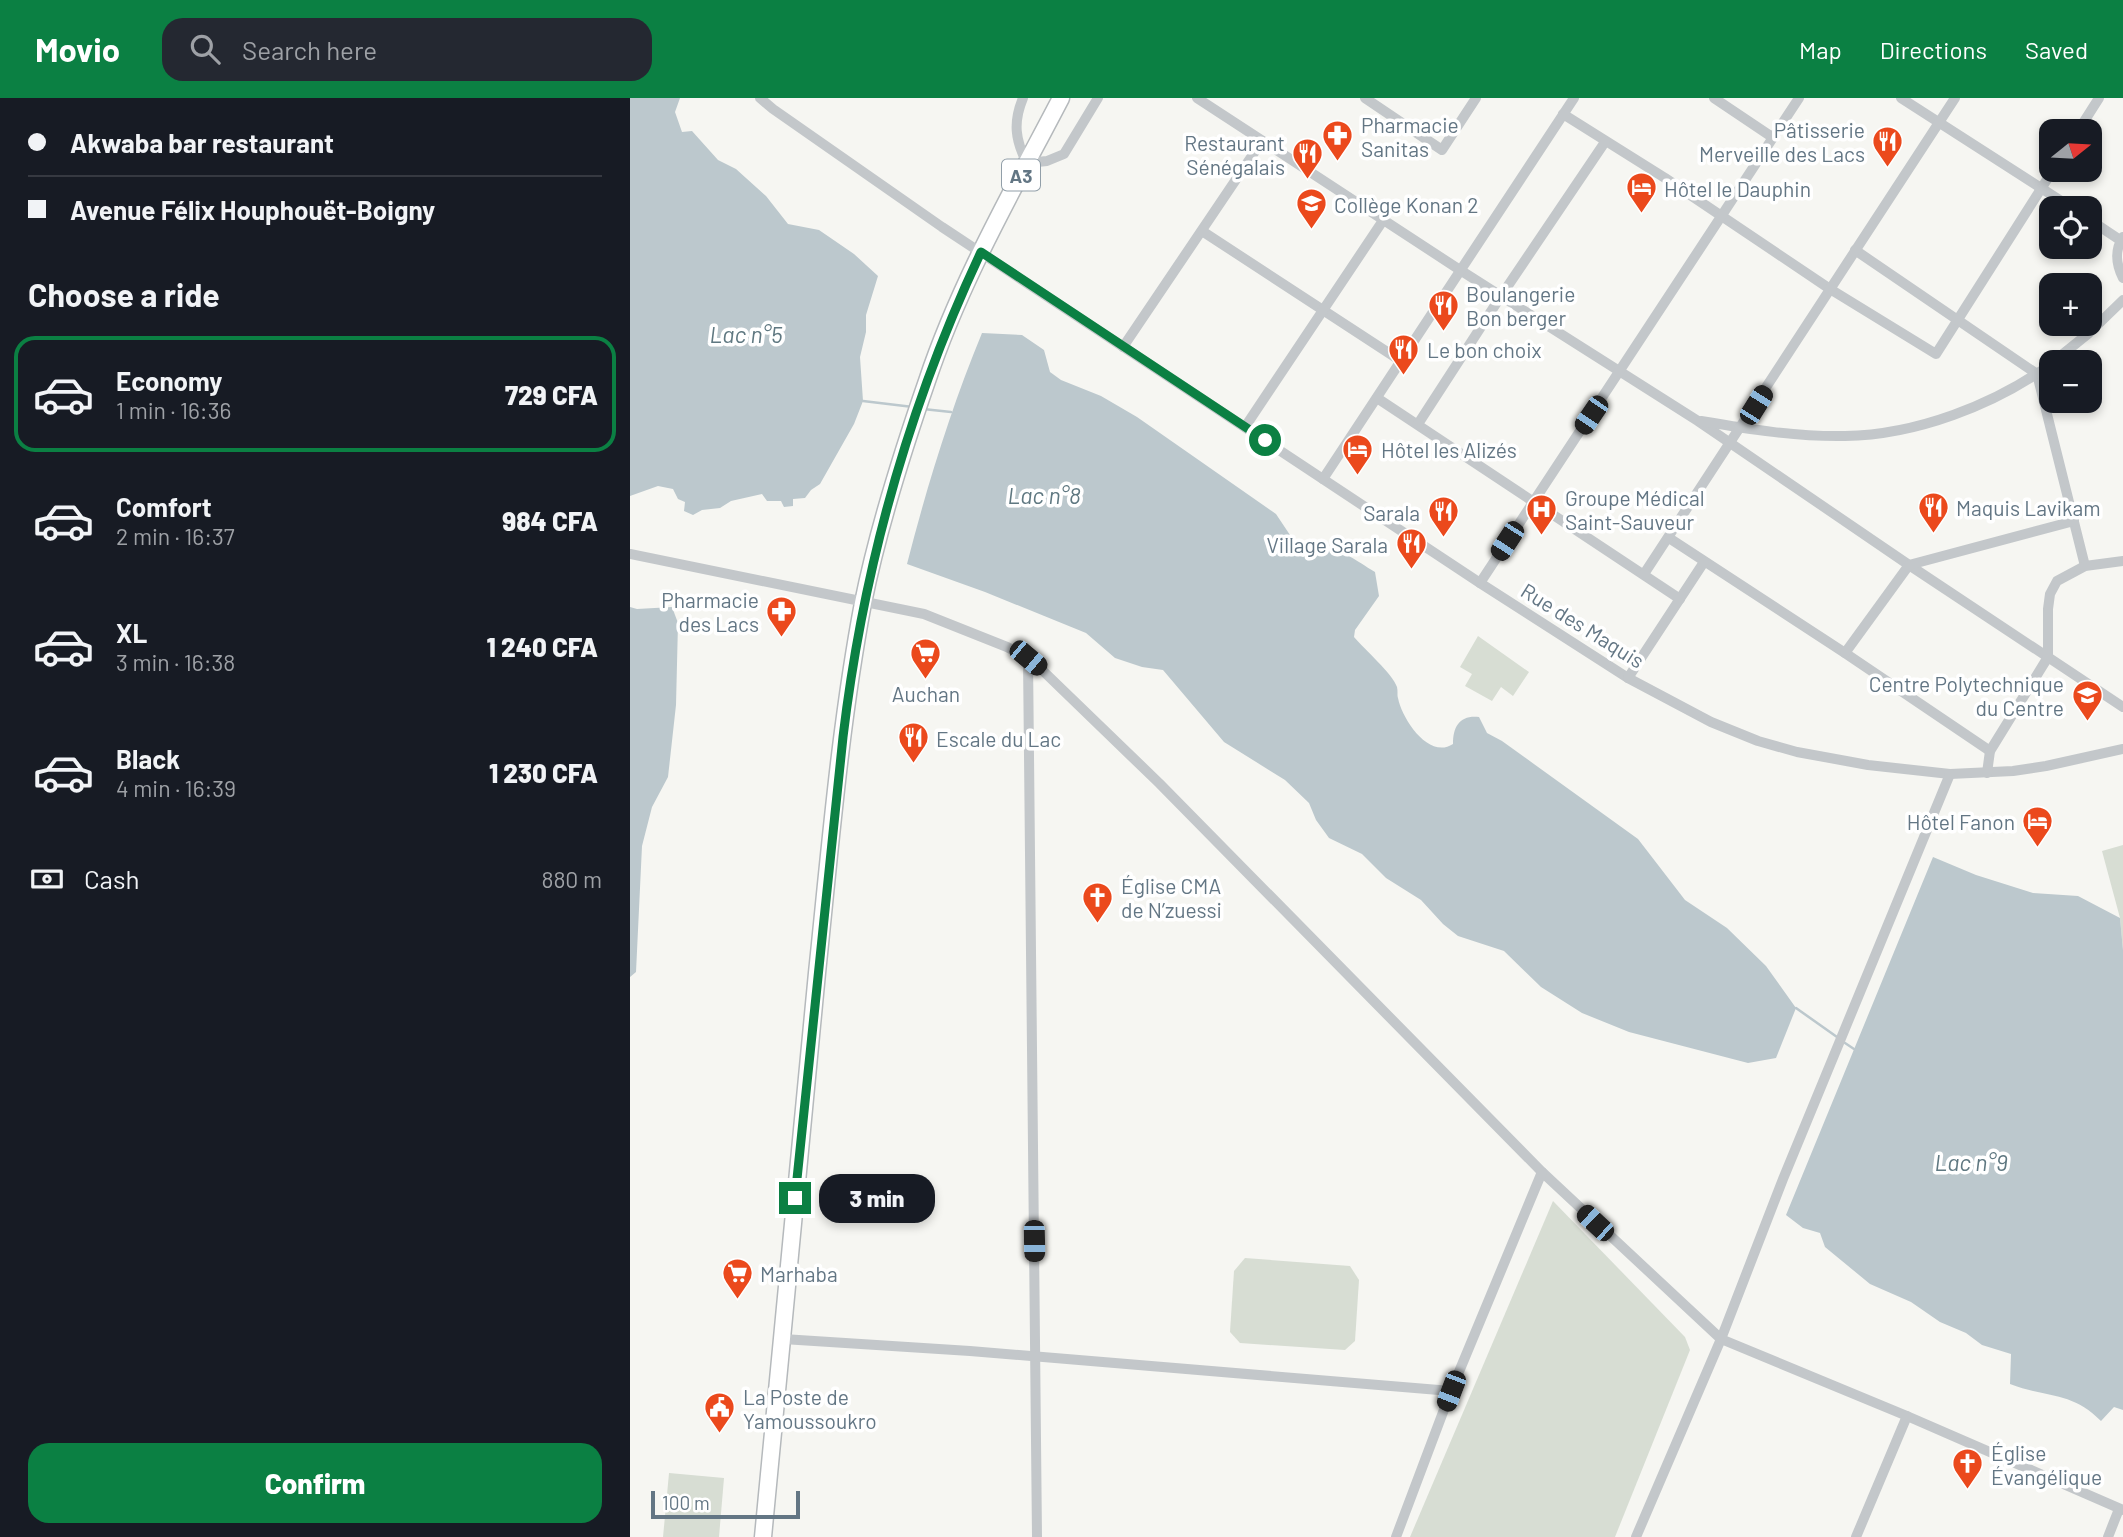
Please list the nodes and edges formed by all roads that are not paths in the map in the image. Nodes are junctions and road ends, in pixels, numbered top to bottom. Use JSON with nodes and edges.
{"nodes":[{"id":1,"x":761,"y":98,"type":"edge"},
{"id":2,"x":1023,"y":98,"type":"edge"},
{"id":3,"x":1061,"y":98,"type":"edge"},
{"id":4,"x":1098,"y":98,"type":"edge"},
{"id":5,"x":1197,"y":98,"type":"edge"},
{"id":6,"x":1365,"y":98,"type":"edge"},
{"id":7,"x":1476,"y":98,"type":"edge"},
{"id":8,"x":1574,"y":98,"type":"edge"},
{"id":9,"x":1714,"y":98,"type":"edge"},
{"id":10,"x":1799,"y":98,"type":"edge"},
{"id":11,"x":1901,"y":98,"type":"edge"},
{"id":12,"x":1955,"y":98,"type":"edge"},
{"id":13,"x":2099,"y":98,"type":"edge"},
{"id":14,"x":1563,"y":114,"type":"junction"},
{"id":15,"x":2086,"y":119,"type":"edge"},
{"id":16,"x":1939,"y":123,"type":"junction"},
{"id":17,"x":1772,"y":137,"type":"junction"},
{"id":18,"x":1262,"y":141,"type":"junction"},
{"id":19,"x":1605,"y":142,"type":"junction"},
{"id":20,"x":1027,"y":163,"type":"junction"},
{"id":21,"x":2045,"y":182,"type":"edge"},
{"id":22,"x":2042,"y":187,"type":"junction"},
{"id":23,"x":2055,"y":196,"type":"edge"},
{"id":24,"x":1721,"y":215,"type":"junction"},
{"id":25,"x":1384,"y":219,"type":"junction"},
{"id":26,"x":2102,"y":227,"type":"edge"},
{"id":27,"x":1202,"y":231,"type":"junction"},
{"id":28,"x":2122,"y":238,"type":"edge"},
{"id":29,"x":1855,"y":250,"type":"junction"},
{"id":30,"x":981,"y":252,"type":"junction"},
{"id":31,"x":1460,"y":270,"type":"junction"},
{"id":32,"x":2123,"y":278,"type":"edge"},
{"id":33,"x":1830,"y":289,"type":"junction"},
{"id":34,"x":1501,"y":296,"type":"junction"},
{"id":35,"x":2123,"y":300,"type":"edge"},
{"id":36,"x":1324,"y":310,"type":"junction"},
{"id":37,"x":1957,"y":318,"type":"junction"},
{"id":38,"x":1124,"y":347,"type":"junction"},
{"id":39,"x":2068,"y":350,"type":"edge"},
{"id":40,"x":1401,"y":361,"type":"junction"},
{"id":41,"x":1620,"y":372,"type":"junction"},
{"id":42,"x":2037,"y":374,"type":"junction"},
{"id":43,"x":1377,"y":398,"type":"junction"},
{"id":44,"x":1698,"y":421,"type":"junction"},
{"id":45,"x":1418,"y":424,"type":"junction"},
{"id":46,"x":1245,"y":427,"type":"junction"},
{"id":47,"x":1741,"y":428,"type":"junction"},
{"id":48,"x":1731,"y":444,"type":"junction"},
{"id":49,"x":1322,"y":479,"type":"junction"},
{"id":50,"x":1534,"y":500,"type":"junction"},
{"id":51,"x":2074,"y":521,"type":"junction"},
{"id":52,"x":1670,"y":538,"type":"junction"},
{"id":53,"x":630,"y":554,"type":"edge"},
{"id":54,"x":2123,"y":561,"type":"edge"},
{"id":55,"x":1704,"y":562,"type":"junction"},
{"id":56,"x":1909,"y":565,"type":"junction"},
{"id":57,"x":2085,"y":566,"type":"junction"},
{"id":58,"x":1644,"y":574,"type":"junction"},
{"id":59,"x":1480,"y":583,"type":"junction"},
{"id":60,"x":1680,"y":599,"type":"junction"},
{"id":61,"x":864,"y":600,"type":"junction"},
{"id":62,"x":1845,"y":653,"type":"junction"},
{"id":63,"x":2048,"y":657,"type":"junction"},
{"id":64,"x":1028,"y":658,"type":"junction"},
{"id":65,"x":1628,"y":678,"type":"junction"},
{"id":66,"x":2123,"y":707,"type":"edge"},
{"id":67,"x":2123,"y":749,"type":"edge"},
{"id":68,"x":1990,"y":751,"type":"junction"},
{"id":69,"x":1987,"y":773,"type":"junction"},
{"id":70,"x":1950,"y":774,"type":"junction"},
{"id":71,"x":1542,"y":1172,"type":"junction"},
{"id":72,"x":783,"y":1339,"type":"junction"},
{"id":73,"x":1721,"y":1339,"type":"junction"},
{"id":74,"x":1036,"y":1356,"type":"junction"},
{"id":75,"x":1451,"y":1391,"type":"junction"},
{"id":76,"x":1907,"y":1416,"type":"junction"},
{"id":77,"x":2121,"y":1510,"type":"edge"},
{"id":78,"x":763,"y":1537,"type":"edge"},
{"id":79,"x":1037,"y":1537,"type":"edge"},
{"id":80,"x":1396,"y":1537,"type":"edge"},
{"id":81,"x":1636,"y":1537,"type":"edge"},
{"id":82,"x":1856,"y":1537,"type":"edge"},
{"id":83,"x":2108,"y":1537,"type":"edge"}],
"edges":[{"from":1,"to":30,"type":"street","name":"Rue des Maquis"},
{"from":2,"to":20,"type":"street"},
{"from":3,"to":20,"type":"highway","number":"A3"},
{"from":4,"to":20,"type":"street"},
{"from":5,"to":18,"type":"street"},
{"from":6,"to":7,"type":"street"},
{"from":8,"to":14,"type":"street"},
{"from":9,"to":17,"type":"street"},
{"from":10,"to":17,"type":"street"},
{"from":11,"to":16,"type":"street"},
{"from":12,"to":16,"type":"street"},
{"from":13,"to":15,"type":"street"},
{"from":14,"to":19,"type":"street"},
{"from":14,"to":31,"type":"street"},
{"from":16,"to":22,"type":"street"},
{"from":16,"to":29,"type":"street"},
{"from":17,"to":24,"type":"street"},
{"from":18,"to":25,"type":"street"},
{"from":18,"to":27,"type":"street"},
{"from":19,"to":24,"type":"street"},
{"from":19,"to":34,"type":"street"},
{"from":20,"to":30,"type":"highway","number":"A3"},
{"from":21,"to":22,"type":"street"},
{"from":22,"to":23,"type":"street"},
{"from":22,"to":37,"type":"street"},
{"from":24,"to":33,"type":"street"},
{"from":24,"to":41,"type":"street"},
{"from":25,"to":31,"type":"street"},
{"from":25,"to":36,"type":"street"},
{"from":26,"to":28,"type":"street"},
{"from":27,"to":36,"type":"street"},
{"from":27,"to":38,"type":"street"},
{"from":28,"to":32,"type":"street"},
{"from":29,"to":33,"type":"street"},
{"from":29,"to":37,"type":"street"},
{"from":30,"to":38,"type":"street","name":"Rue des Maquis"},
{"from":30,"to":61,"type":"highway","number":"A3"},
{"from":31,"to":34,"type":"street"},
{"from":31,"to":40,"type":"street"},
{"from":33,"to":37,"type":"street"},
{"from":33,"to":47,"type":"street"},
{"from":34,"to":41,"type":"street"},
{"from":34,"to":45,"type":"street"},
{"from":35,"to":39,"type":"street"},
{"from":36,"to":40,"type":"street"},
{"from":36,"to":46,"type":"street"},
{"from":37,"to":42,"type":"street"},
{"from":38,"to":46,"type":"street","name":"Rue des Maquis"},
{"from":40,"to":43,"type":"street"},
{"from":41,"to":44,"type":"street"},
{"from":41,"to":50,"type":"street"},
{"from":42,"to":47,"type":"street"},
{"from":42,"to":51,"type":"street"},
{"from":43,"to":45,"type":"street"},
{"from":43,"to":49,"type":"street"},
{"from":44,"to":47,"type":"street"},
{"from":44,"to":48,"type":"street"},
{"from":45,"to":50,"type":"street"},
{"from":46,"to":49,"type":"street","name":"Rue des Maquis"},
{"from":47,"to":48,"type":"street"},
{"from":48,"to":52,"type":"street"},
{"from":48,"to":56,"type":"street"},
{"from":49,"to":59,"type":"street","name":"Rue des Maquis"},
{"from":50,"to":58,"type":"street"},
{"from":50,"to":59,"type":"street"},
{"from":51,"to":56,"type":"street"},
{"from":51,"to":57,"type":"street"},
{"from":52,"to":55,"type":"street"},
{"from":52,"to":58,"type":"street"},
{"from":53,"to":61,"type":"street"},
{"from":54,"to":57,"type":"street"},
{"from":55,"to":60,"type":"street"},
{"from":55,"to":62,"type":"street"},
{"from":56,"to":62,"type":"street"},
{"from":56,"to":63,"type":"street"},
{"from":57,"to":63,"type":"street"},
{"from":58,"to":60,"type":"street"},
{"from":59,"to":65,"type":"street","name":"Rue des Maquis"},
{"from":60,"to":65,"type":"street"},
{"from":61,"to":64,"type":"street"},
{"from":61,"to":72,"type":"highway","number":"A3"},
{"from":62,"to":68,"type":"street"},
{"from":63,"to":66,"type":"street"},
{"from":63,"to":68,"type":"street"},
{"from":64,"to":71,"type":"street"},
{"from":64,"to":74,"type":"street"},
{"from":65,"to":70,"type":"street","name":"Rue des Maquis"},
{"from":67,"to":69,"type":"street","name":"Rue des Maquis"},
{"from":68,"to":69,"type":"street"},
{"from":69,"to":70,"type":"street","name":"Rue des Maquis"},
{"from":70,"to":73,"type":"street"},
{"from":71,"to":73,"type":"street"},
{"from":71,"to":75,"type":"street"},
{"from":72,"to":74,"type":"street"},
{"from":72,"to":78,"type":"highway","number":"A3"},
{"from":73,"to":76,"type":"street"},
{"from":73,"to":81,"type":"street"},
{"from":74,"to":75,"type":"street"},
{"from":74,"to":79,"type":"street"},
{"from":75,"to":80,"type":"street"},
{"from":76,"to":77,"type":"street"},
{"from":76,"to":82,"type":"street"},
{"from":77,"to":83,"type":"street"}]}
